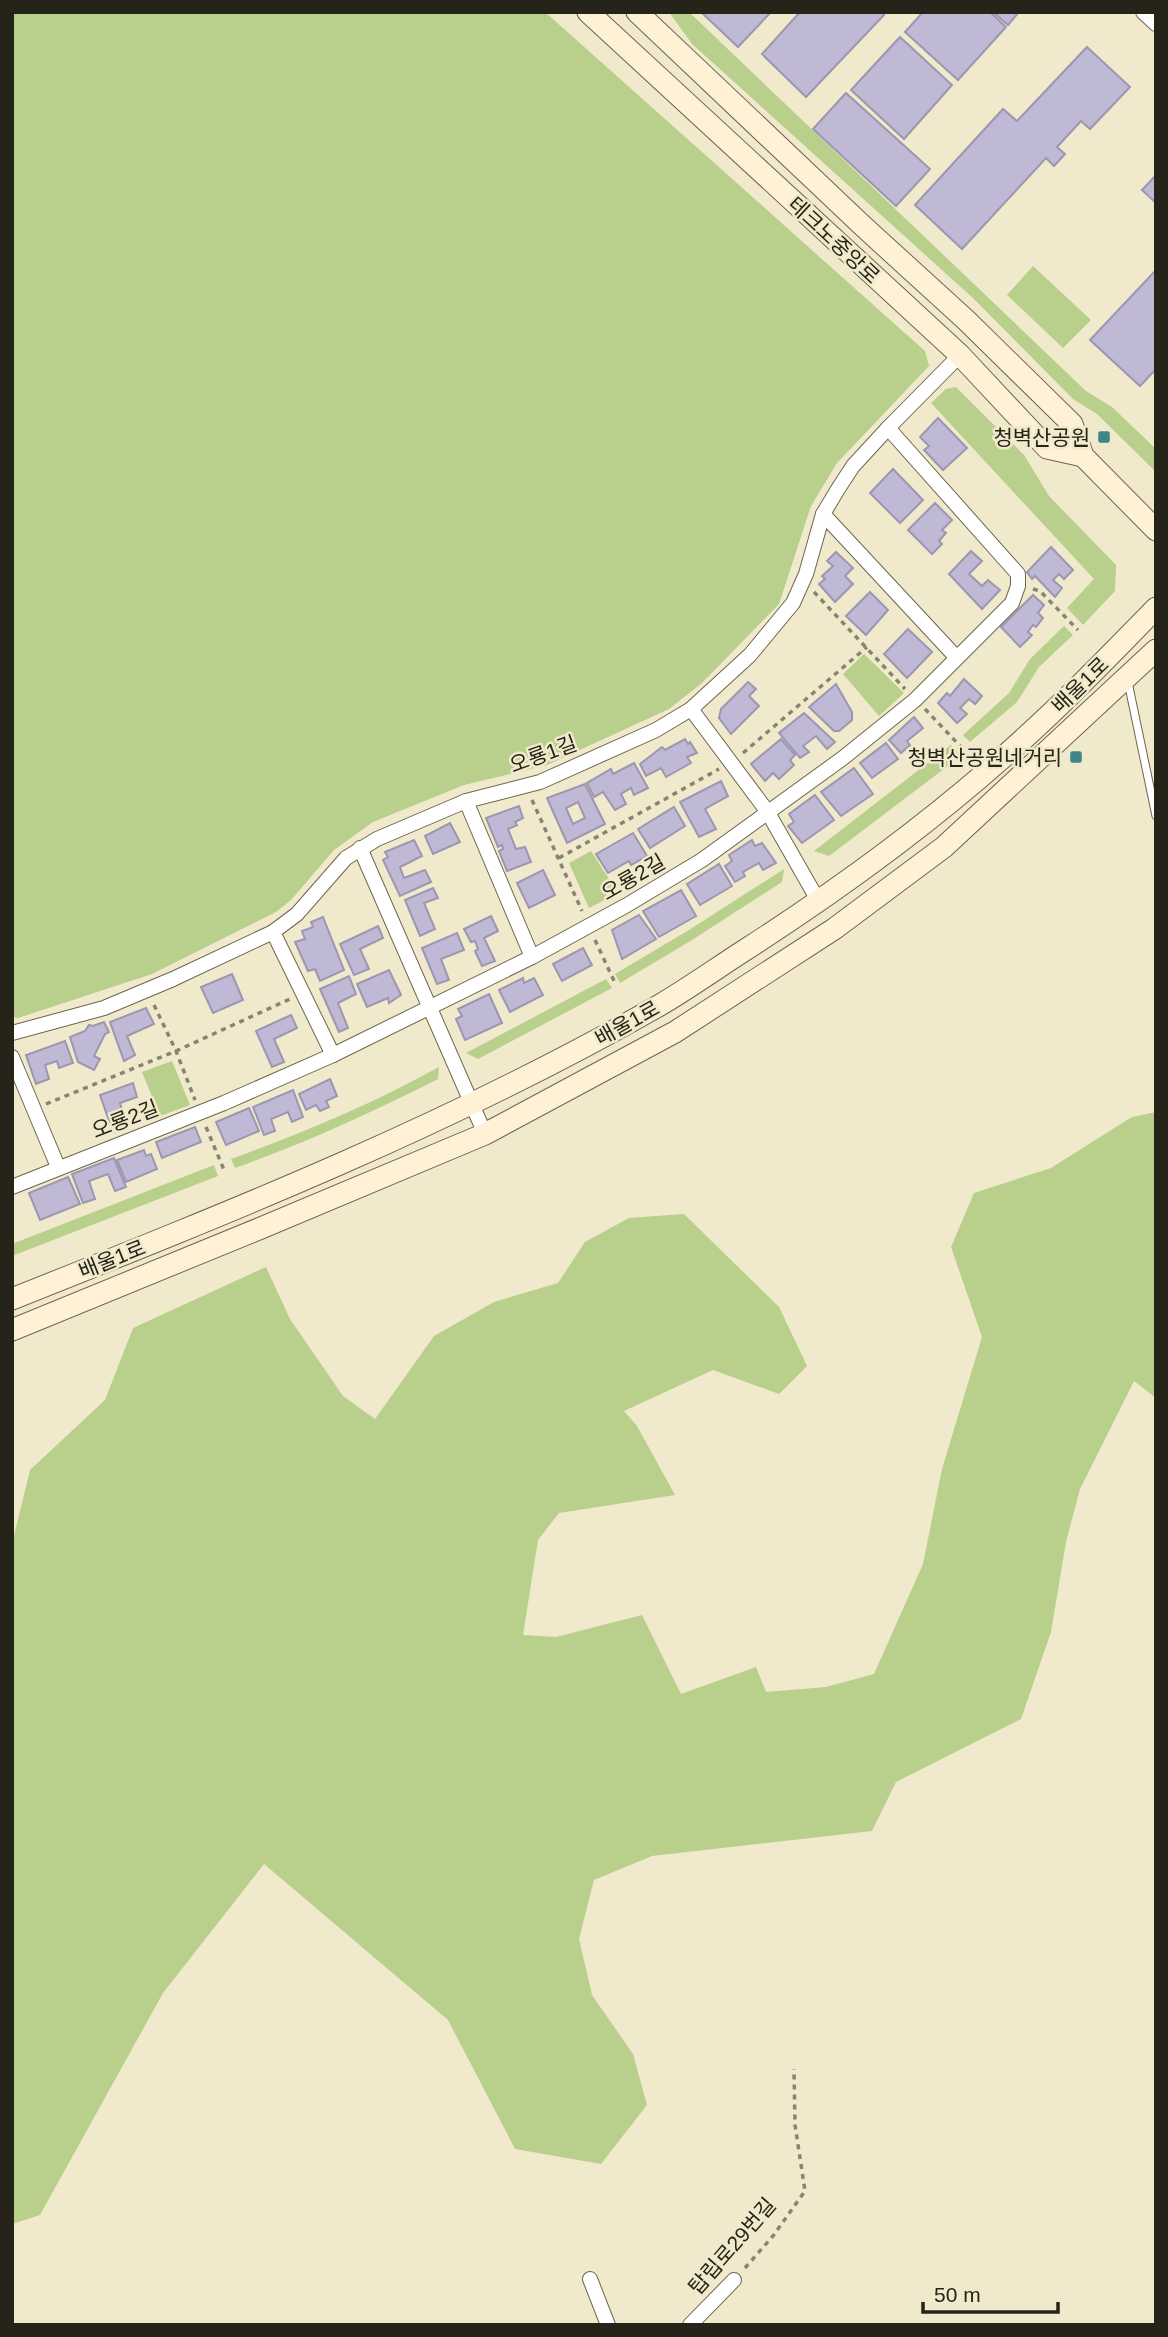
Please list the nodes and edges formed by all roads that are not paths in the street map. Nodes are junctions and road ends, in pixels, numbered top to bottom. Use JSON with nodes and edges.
{"nodes":[{"id":1,"x":588,"y":12,"type":"edge"},
{"id":2,"x":637,"y":12,"type":"edge"},
{"id":3,"x":1143,"y":12,"type":"edge"},
{"id":4,"x":1156,"y":23,"type":"edge"},
{"id":5,"x":960,"y":355,"type":"junction"},
{"id":6,"x":888,"y":428,"type":"junction"},
{"id":7,"x":1083,"y":456,"type":"junction"},
{"id":8,"x":824,"y":514,"type":"junction"},
{"id":9,"x":1156,"y":530,"type":"edge"},
{"id":10,"x":1156,"y":608,"type":"edge"},
{"id":11,"x":1156,"y":650,"type":"edge"},
{"id":12,"x":956,"y":657,"type":"junction"},
{"id":13,"x":1127,"y":678,"type":"junction"},
{"id":14,"x":691,"y":709,"type":"junction"},
{"id":15,"x":466,"y":801,"type":"junction"},
{"id":16,"x":767,"y":811,"type":"junction"},
{"id":17,"x":1156,"y":816,"type":"edge"},
{"id":18,"x":360,"y":848,"type":"junction"},
{"id":19,"x":819,"y":902,"type":"junction"},
{"id":20,"x":272,"y":932,"type":"junction"},
{"id":21,"x":532,"y":957,"type":"junction"},
{"id":22,"x":430,"y":1008,"type":"junction"},
{"id":23,"x":12,"y":1033,"type":"edge"},
{"id":24,"x":333,"y":1055,"type":"junction"},
{"id":25,"x":12,"y":1058,"type":"edge"},
{"id":26,"x":472,"y":1103,"type":"junction"},
{"id":27,"x":485,"y":1134,"type":"junction"},
{"id":28,"x":58,"y":1167,"type":"junction"},
{"id":29,"x":12,"y":1187,"type":"edge"},
{"id":30,"x":12,"y":1299,"type":"edge"},
{"id":31,"x":12,"y":1330,"type":"edge"},
{"id":32,"x":590,"y":2279,"type":"dead end"},
{"id":33,"x":734,"y":2280,"type":"road end"},
{"id":34,"x":608,"y":2325,"type":"edge"},
{"id":35,"x":690,"y":2325,"type":"edge"}],
"edges":[{"from":1,"to":5,"type":"main road","name":"테크노중앙로"},
{"from":2,"to":7,"type":"main road","name":"테크노중앙로"},
{"from":3,"to":4,"type":"street"},
{"from":5,"to":6,"type":"street","name":"오룡1길"},
{"from":5,"to":7,"type":"main road","name":"테크노중앙로"},
{"from":6,"to":8,"type":"street","name":"오룡1길"},
{"from":6,"to":12,"type":"street","name":"오룡2길"},
{"from":7,"to":9,"type":"main road","name":"테크노중앙로"},
{"from":8,"to":12,"type":"street"},
{"from":8,"to":14,"type":"street","name":"오룡1길"},
{"from":10,"to":19,"type":"main road","name":"배울1로"},
{"from":11,"to":13,"type":"main road","name":"배울1로"},
{"from":12,"to":16,"type":"street","name":"오룡2길"},
{"from":13,"to":17,"type":"lane"},
{"from":13,"to":27,"type":"main road","name":"배울1로"},
{"from":14,"to":15,"type":"street","name":"오룡1길"},
{"from":14,"to":16,"type":"street"},
{"from":15,"to":18,"type":"street","name":"오룡1길"},
{"from":15,"to":21,"type":"street"},
{"from":16,"to":19,"type":"street"},
{"from":16,"to":21,"type":"street","name":"오룡2길"},
{"from":18,"to":20,"type":"street","name":"오룡1길"},
{"from":18,"to":22,"type":"street"},
{"from":19,"to":26,"type":"main road","name":"배울1로"},
{"from":20,"to":23,"type":"street","name":"오룡1길"},
{"from":20,"to":24,"type":"street"},
{"from":21,"to":22,"type":"street","name":"오룡2길"},
{"from":22,"to":24,"type":"street","name":"오룡2길"},
{"from":22,"to":26,"type":"street"},
{"from":24,"to":28,"type":"street","name":"오룡2길"},
{"from":25,"to":28,"type":"street"},
{"from":26,"to":27,"type":"street"},
{"from":26,"to":30,"type":"main road","name":"배울1로"},
{"from":27,"to":31,"type":"main road","name":"배울1로"},
{"from":28,"to":29,"type":"street","name":"오룡2길"},
{"from":32,"to":34,"type":"street"},
{"from":33,"to":35,"type":"street","name":"탑립로29번길"}]}
